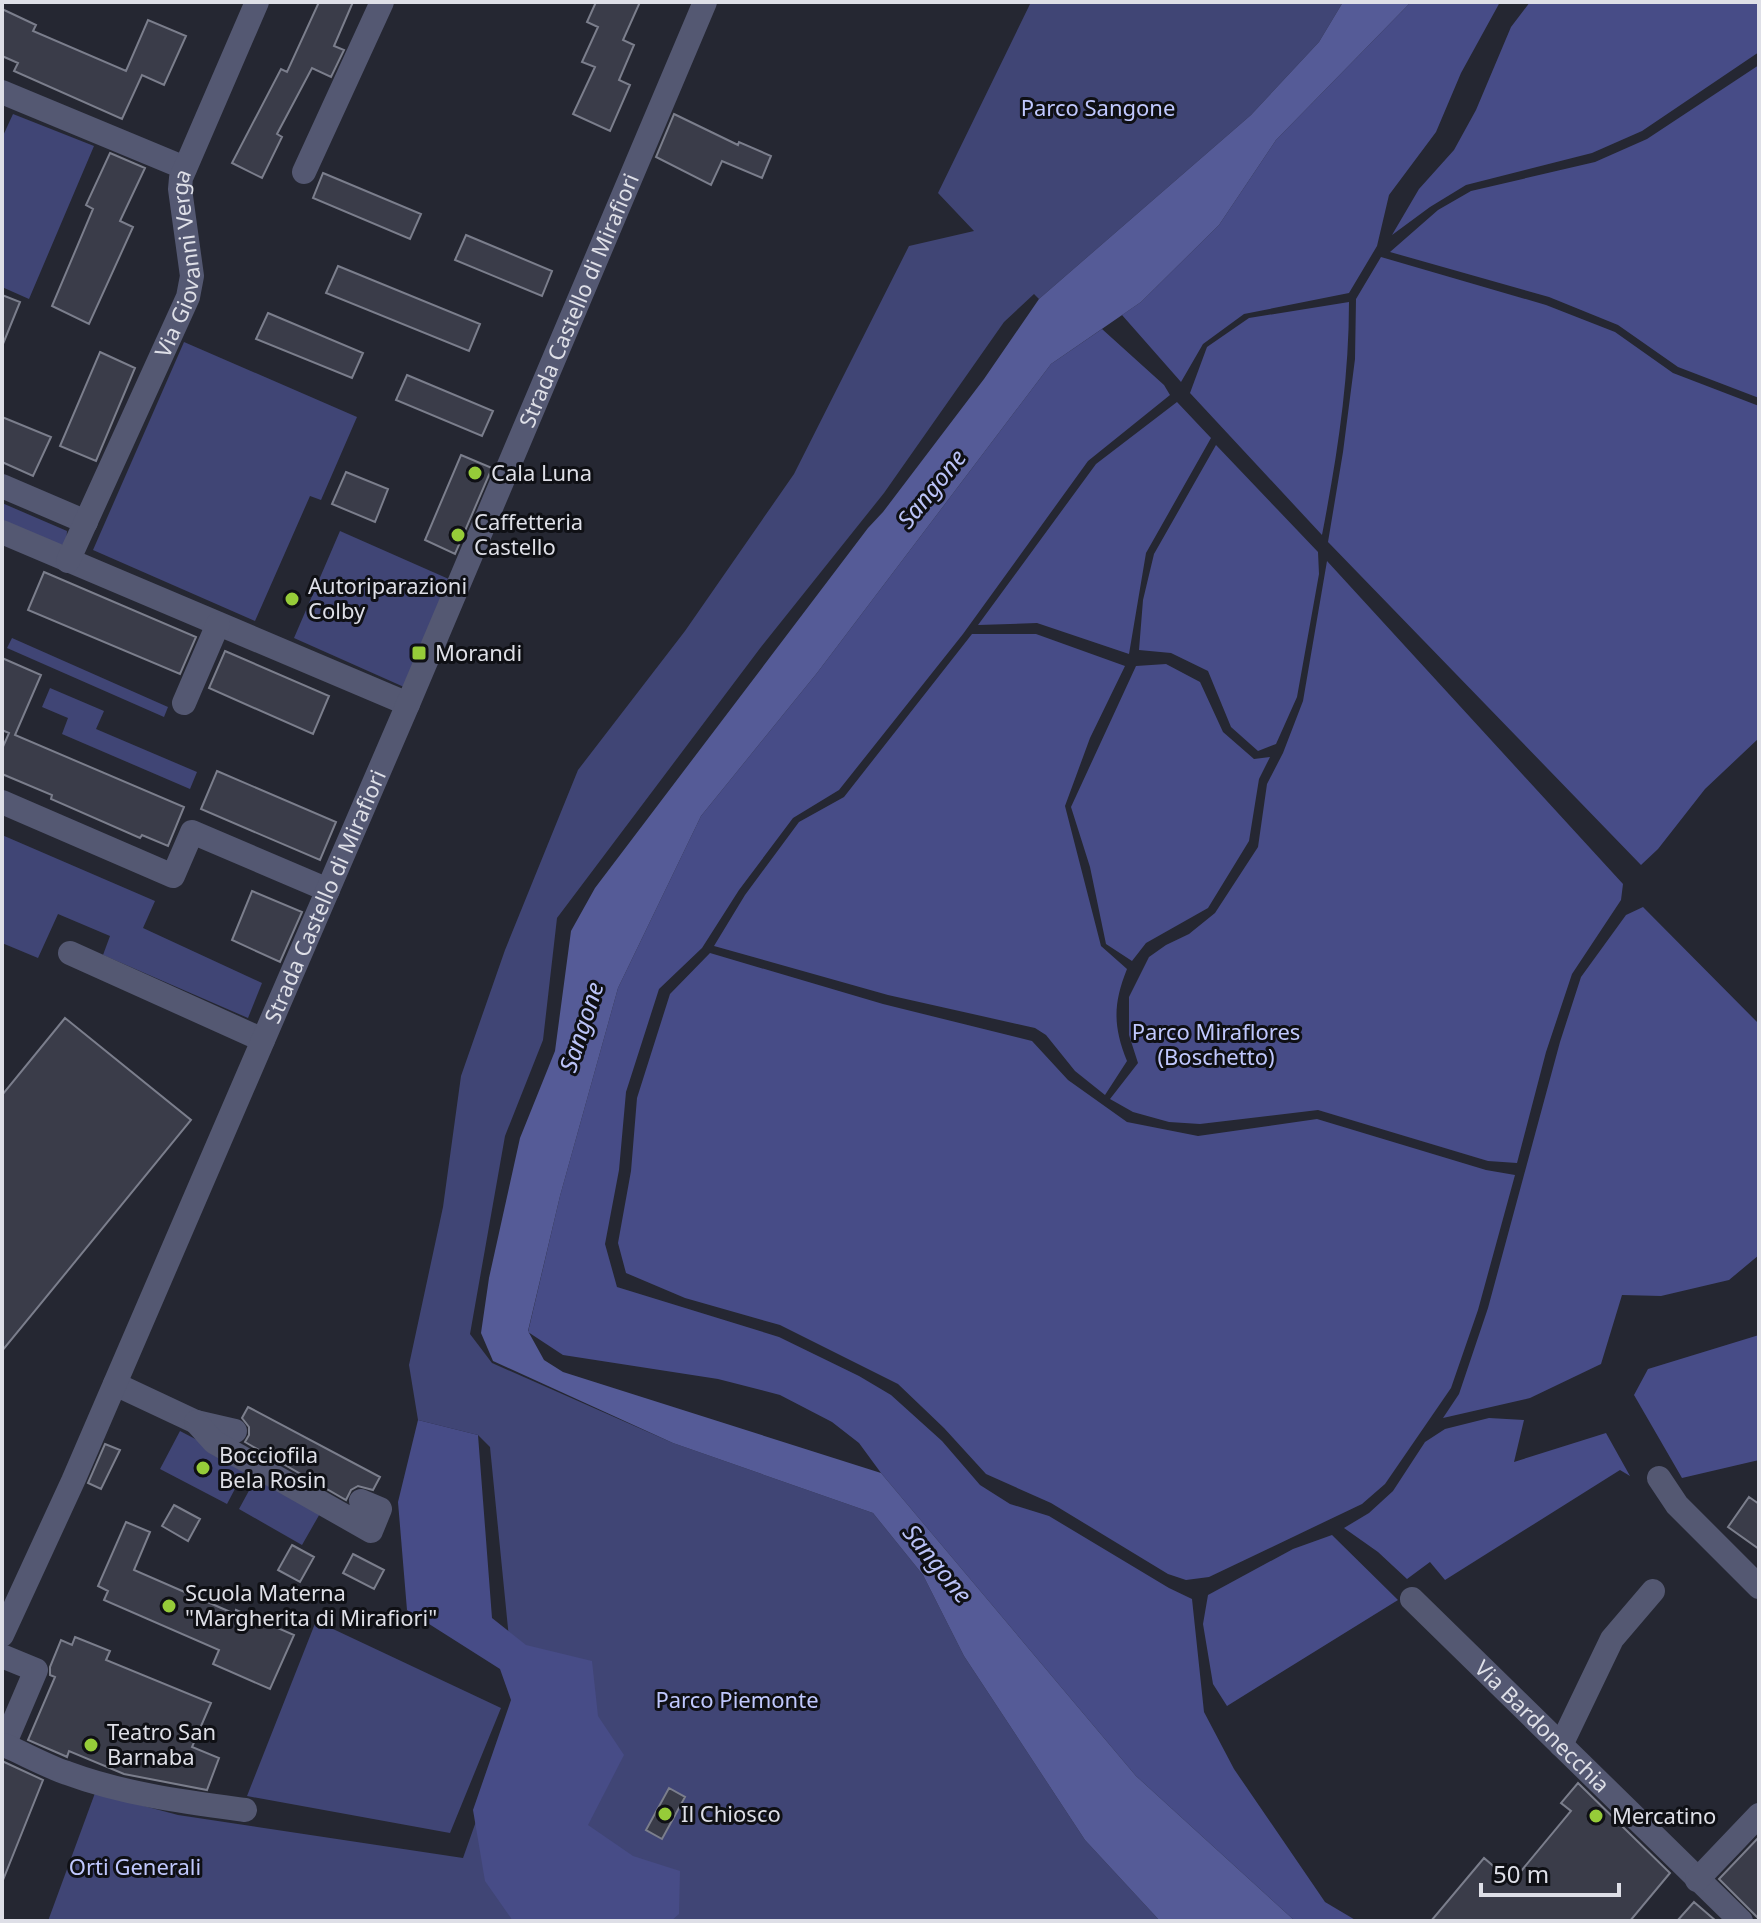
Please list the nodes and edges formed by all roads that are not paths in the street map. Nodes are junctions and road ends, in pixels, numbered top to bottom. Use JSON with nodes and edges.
{"nodes":[{"id":1,"x":257,"y":2,"type":"edge"},
{"id":2,"x":382,"y":2,"type":"edge"},
{"id":3,"x":705,"y":2,"type":"edge"},
{"id":4,"x":2,"y":92,"type":"edge"},
{"id":5,"x":185,"y":168,"type":"junction"},
{"id":6,"x":304,"y":172,"type":"dead end"},
{"id":7,"x":2,"y":486,"type":"edge"},
{"id":8,"x":86,"y":522,"type":"junction"},
{"id":9,"x":2,"y":532,"type":"edge"},
{"id":10,"x":68,"y":561,"type":"junction"},
{"id":11,"x":218,"y":624,"type":"junction"},
{"id":12,"x":184,"y":703,"type":"dead end"},
{"id":13,"x":408,"y":704,"type":"junction"},
{"id":14,"x":2,"y":802,"type":"edge"},
{"id":15,"x":328,"y":890,"type":"junction"},
{"id":16,"x":70,"y":953,"type":"dead end"},
{"id":17,"x":263,"y":1040,"type":"junction"},
{"id":18,"x":115,"y":1384,"type":"junction"},
{"id":19,"x":196,"y":1422,"type":"junction"},
{"id":20,"x":235,"y":1431,"type":"dead end"},
{"id":21,"x":1659,"y":1478,"type":"dead end"},
{"id":22,"x":361,"y":1501,"type":"dead end"},
{"id":23,"x":1759,"y":1587,"type":"edge"},
{"id":24,"x":1653,"y":1591,"type":"dead end"},
{"id":25,"x":1412,"y":1599,"type":"dead end"},
{"id":26,"x":2,"y":1635,"type":"edge"},
{"id":27,"x":2,"y":1656,"type":"edge"},
{"id":28,"x":3,"y":1745,"type":"edge"},
{"id":29,"x":1561,"y":1745,"type":"junction"},
{"id":30,"x":245,"y":1810,"type":"dead end"},
{"id":31,"x":1759,"y":1815,"type":"edge"},
{"id":32,"x":1697,"y":1880,"type":"junction"},
{"id":33,"x":1741,"y":1921,"type":"edge"}],
"edges":[{"from":1,"to":5,"type":"street","name":"Via Giovanni Verga"},
{"from":2,"to":6,"type":"street"},
{"from":3,"to":13,"type":"street","name":"Strada Castello di Mirafiori"},
{"from":4,"to":5,"type":"street"},
{"from":5,"to":8,"type":"street","name":"Via Giovanni Verga"},
{"from":7,"to":8,"type":"street"},
{"from":8,"to":10,"type":"street","name":"Via Giovanni Verga"},
{"from":9,"to":10,"type":"street"},
{"from":10,"to":11,"type":"street"},
{"from":11,"to":12,"type":"street"},
{"from":11,"to":13,"type":"street"},
{"from":13,"to":15,"type":"street","name":"Strada Castello di Mirafiori"},
{"from":14,"to":15,"type":"street"},
{"from":15,"to":17,"type":"street","name":"Strada Castello di Mirafiori"},
{"from":16,"to":17,"type":"street","name":"Strada Castello di Mirafiori"},
{"from":17,"to":18,"type":"street","name":"Strada Castello di Mirafiori"},
{"from":18,"to":19,"type":"street"},
{"from":18,"to":26,"type":"street","name":"Strada Castello di Mirafiori"},
{"from":19,"to":20,"type":"street"},
{"from":19,"to":22,"type":"street"},
{"from":21,"to":23,"type":"street"},
{"from":24,"to":29,"type":"street"},
{"from":25,"to":29,"type":"street","name":"Via Bardonecchia"},
{"from":27,"to":28,"type":"street"},
{"from":28,"to":30,"type":"street"},
{"from":29,"to":32,"type":"street","name":"Via Bardonecchia"},
{"from":31,"to":32,"type":"street"},
{"from":32,"to":33,"type":"street","name":"Via Bardonecchia"}]}
